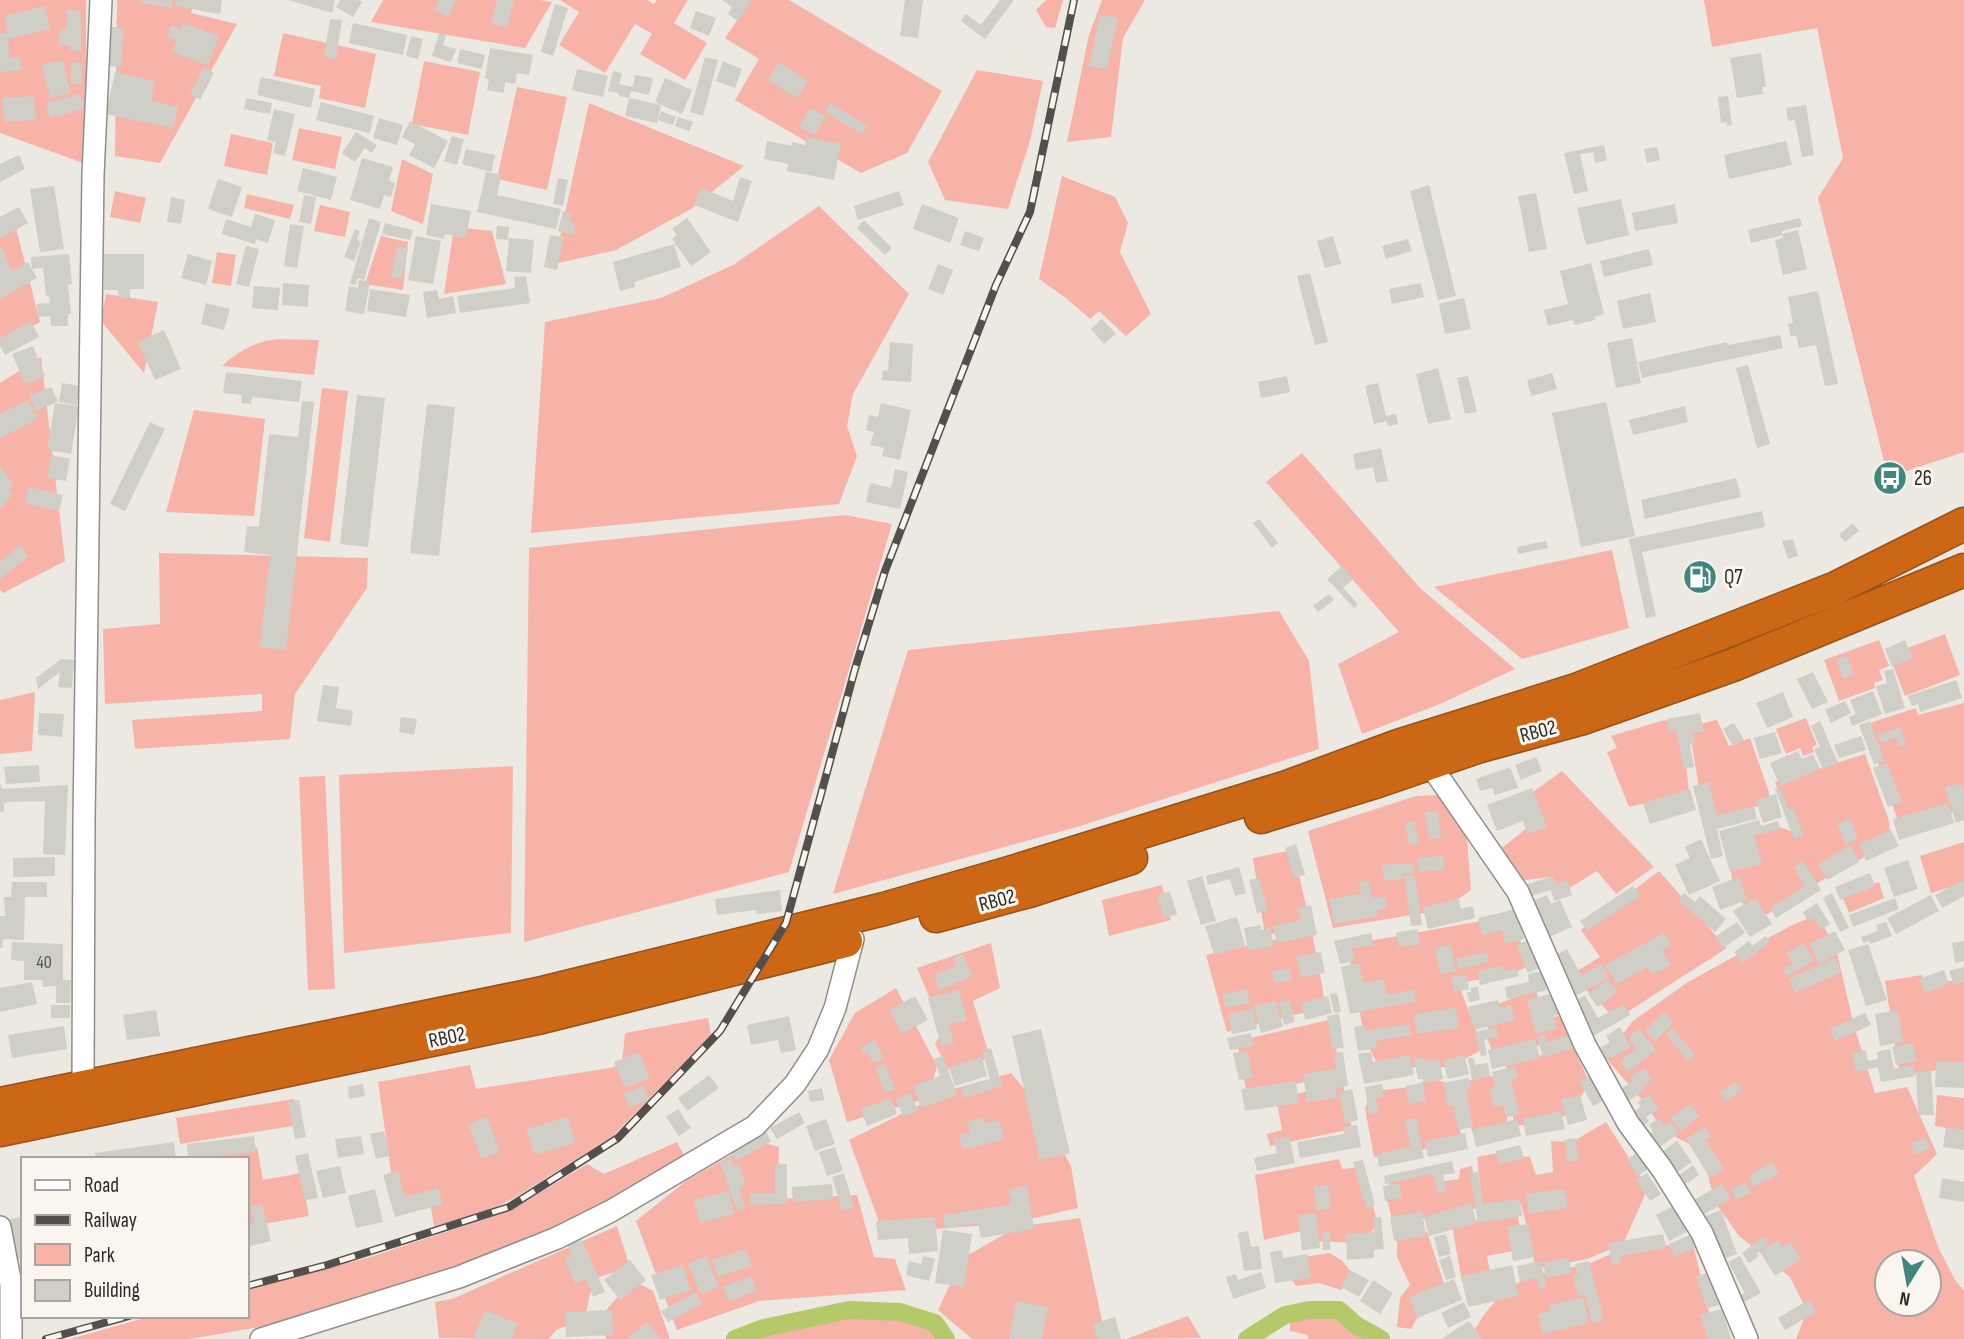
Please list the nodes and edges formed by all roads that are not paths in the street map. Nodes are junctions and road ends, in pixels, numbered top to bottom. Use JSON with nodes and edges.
{"nodes":[{"id":1,"x":101,"y":0,"type":"edge"},
{"id":2,"x":1964,"y":524,"type":"edge"},
{"id":3,"x":1964,"y":570,"type":"edge"},
{"id":4,"x":1429,"y":763,"type":"junction"},
{"id":5,"x":853,"y":939,"type":"junction"},
{"id":6,"x":83,"y":1087,"type":"junction"},
{"id":7,"x":0,"y":1104,"type":"edge"},
{"id":8,"x":0,"y":1130,"type":"edge"},
{"id":9,"x":0,"y":1227,"type":"edge"},
{"id":10,"x":11,"y":1339,"type":"edge"},
{"id":11,"x":261,"y":1339,"type":"edge"},
{"id":12,"x":1747,"y":1339,"type":"edge"}],
"edges":[{"from":1,"to":6,"type":"street"},
{"from":2,"to":6,"type":"highway","name":"RB02"},
{"from":3,"to":4,"type":"highway","name":"RB02"},
{"from":4,"to":5,"type":"highway","name":"RB02"},
{"from":4,"to":12,"type":"street"},
{"from":5,"to":8,"type":"highway","name":"RB02"},
{"from":5,"to":11,"type":"street"},
{"from":6,"to":7,"type":"highway","name":"RB02"},
{"from":9,"to":10,"type":"street"}]}
